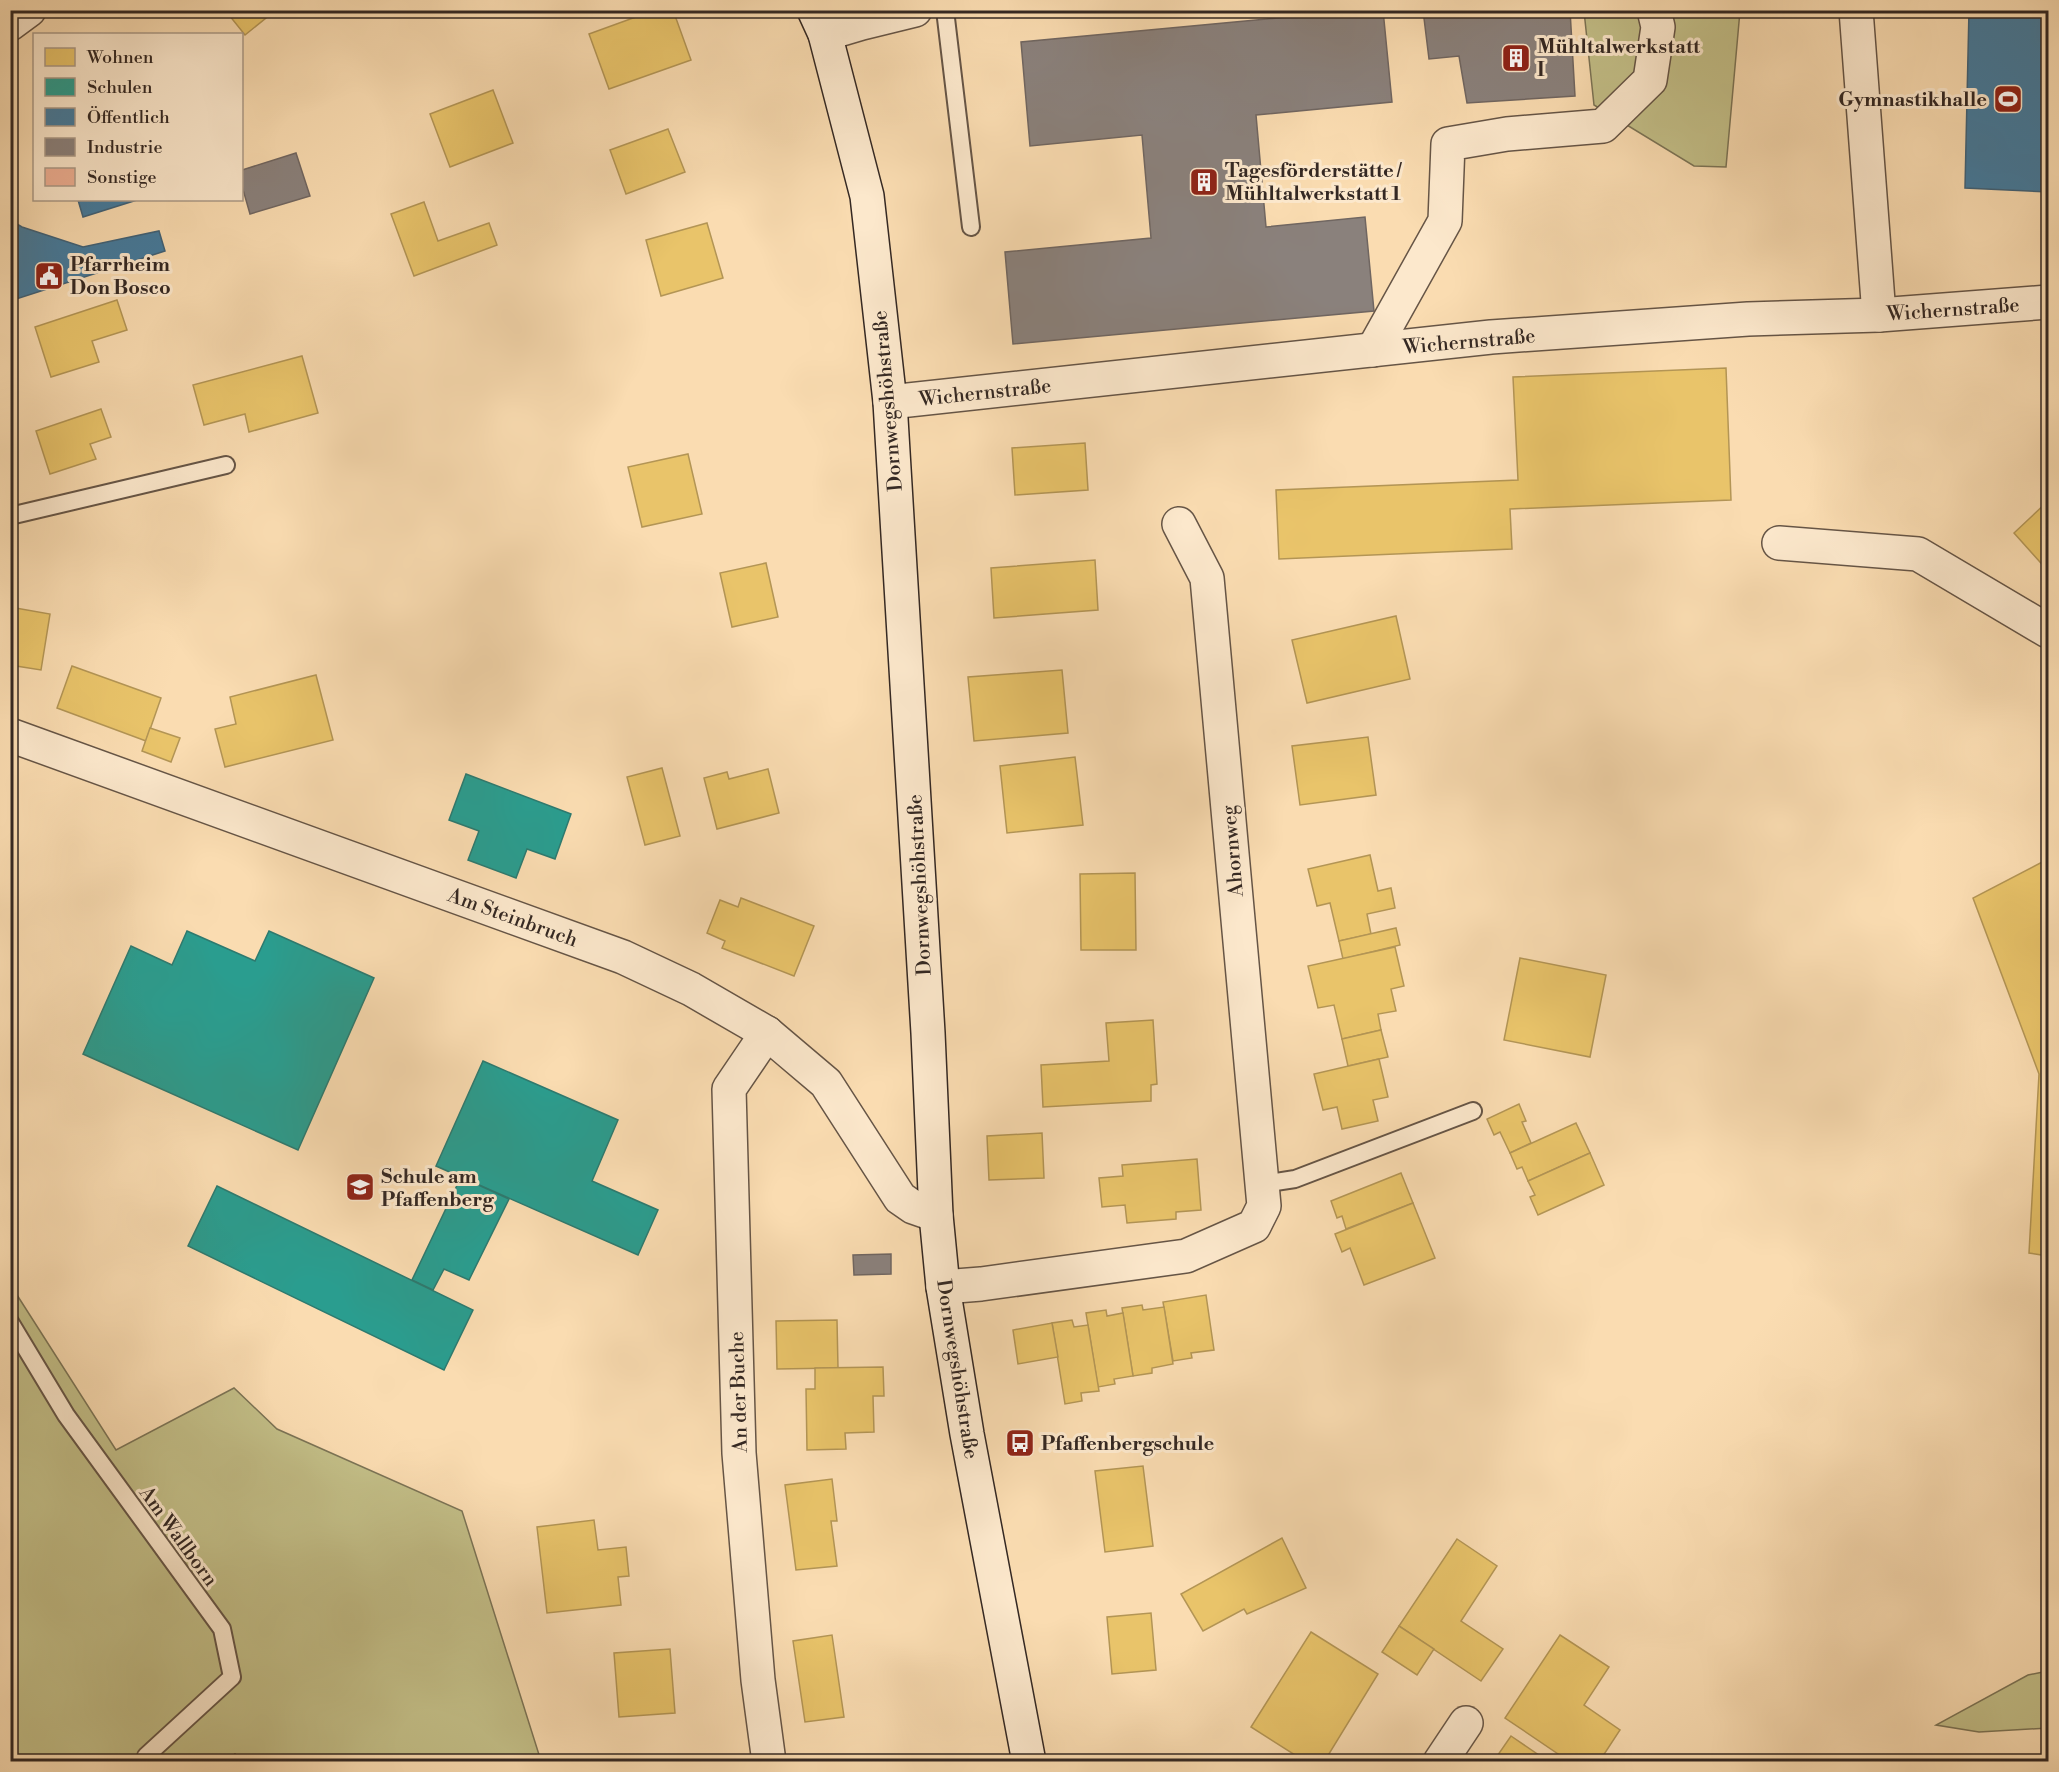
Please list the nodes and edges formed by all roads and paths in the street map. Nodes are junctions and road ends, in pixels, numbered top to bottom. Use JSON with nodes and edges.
{"nodes":[{"id":1,"x":29,"y":10,"type":"edge"},
{"id":2,"x":915,"y":10,"type":"edge"},
{"id":3,"x":945,"y":10,"type":"edge"},
{"id":4,"x":1654,"y":10,"type":"edge"},
{"id":5,"x":1856,"y":10,"type":"edge"},
{"id":6,"x":820,"y":22,"type":"edge"},
{"id":7,"x":10,"y":24,"type":"edge"},
{"id":8,"x":971,"y":227,"type":"dead end"},
{"id":9,"x":2049,"y":302,"type":"edge"},
{"id":10,"x":1879,"y":315,"type":"junction"},
{"id":11,"x":1373,"y":350,"type":"junction"},
{"id":12,"x":890,"y":402,"type":"junction"},
{"id":13,"x":226,"y":465,"type":"dead end"},
{"id":14,"x":10,"y":516,"type":"edge"},
{"id":15,"x":1179,"y":524,"type":"dead end"},
{"id":16,"x":1779,"y":543,"type":"dead end"},
{"id":17,"x":2049,"y":631,"type":"edge"},
{"id":18,"x":10,"y":735,"type":"edge"},
{"id":19,"x":767,"y":1033,"type":"junction"},
{"id":20,"x":1473,"y":1111,"type":"dead end"},
{"id":21,"x":1262,"y":1184,"type":"junction"},
{"id":22,"x":936,"y":1215,"type":"junction"},
{"id":23,"x":943,"y":1287,"type":"junction"},
{"id":24,"x":10,"y":1322,"type":"edge"},
{"id":25,"x":1466,"y":1723,"type":"dead end"},
{"id":26,"x":149,"y":1761,"type":"edge"},
{"id":27,"x":769,"y":1761,"type":"edge"},
{"id":28,"x":1029,"y":1761,"type":"edge"},
{"id":29,"x":1440,"y":1761,"type":"edge"}],
"edges":[{"from":1,"to":7,"type":"street"},
{"from":2,"to":6,"type":"street"},
{"from":3,"to":8,"type":"lane"},
{"from":4,"to":11,"type":"street"},
{"from":5,"to":10,"type":"street"},
{"from":6,"to":12,"type":"street","name":"Dornwegshöhstraße"},
{"from":9,"to":10,"type":"street","name":"Wichernstraße"},
{"from":10,"to":11,"type":"street","name":"Wichernstraße"},
{"from":11,"to":12,"type":"street","name":"Wichernstraße"},
{"from":12,"to":22,"type":"street","name":"Dornwegshöhstraße"},
{"from":13,"to":14,"type":"lane"},
{"from":15,"to":21,"type":"street","name":"Ahornweg"},
{"from":16,"to":17,"type":"street"},
{"from":18,"to":19,"type":"street","name":"Am Steinbruch"},
{"from":19,"to":22,"type":"street","name":"Am Steinbruch"},
{"from":19,"to":27,"type":"street","name":"An der Buche"},
{"from":20,"to":21,"type":"lane"},
{"from":21,"to":23,"type":"street","name":"Ahornweg"},
{"from":22,"to":23,"type":"street","name":"Dornwegshöhstraße"},
{"from":23,"to":28,"type":"street","name":"Dornwegshöhstraße"},
{"from":24,"to":26,"type":"lane","name":"Am Wallborn"},
{"from":25,"to":29,"type":"street"}]}
